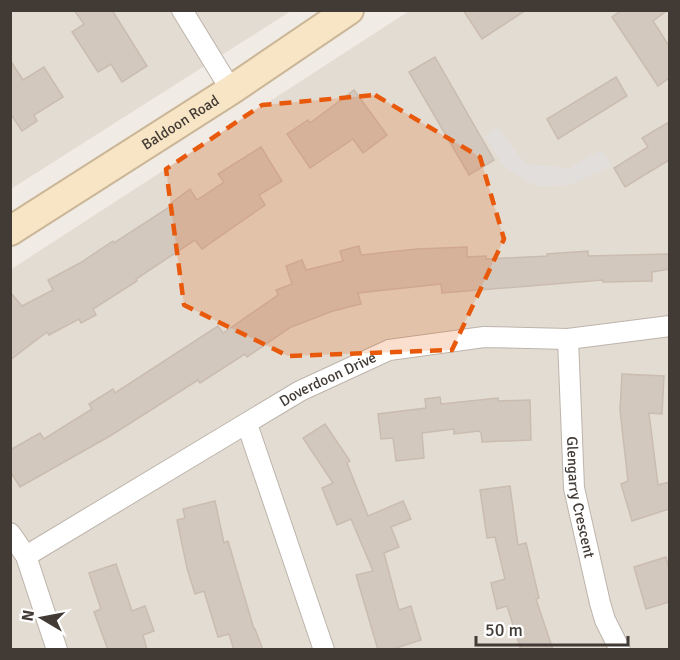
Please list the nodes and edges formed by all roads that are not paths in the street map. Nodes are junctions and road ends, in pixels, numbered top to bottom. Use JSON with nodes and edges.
{"nodes":[{"id":1,"x":182,"y":10,"type":"edge"},
{"id":2,"x":349,"y":10,"type":"edge"},
{"id":3,"x":231,"y":90,"type":"junction"},
{"id":4,"x":10,"y":231,"type":"edge"},
{"id":5,"x":669,"y":326,"type":"edge"},
{"id":6,"x":568,"y":339,"type":"junction"},
{"id":7,"x":248,"y":424,"type":"junction"},
{"id":8,"x":10,"y":533,"type":"edge"},
{"id":9,"x":26,"y":556,"type":"junction"},
{"id":10,"x":57,"y":650,"type":"edge"},
{"id":11,"x":324,"y":650,"type":"edge"},
{"id":12,"x":620,"y":650,"type":"edge"}],
"edges":[{"from":1,"to":3,"type":"street"},
{"from":2,"to":3,"type":"street","name":"Baldoon Road"},
{"from":3,"to":4,"type":"street","name":"Baldoon Road"},
{"from":5,"to":6,"type":"street","name":"Doverdoon Drive"},
{"from":6,"to":7,"type":"street","name":"Doverdoon Drive"},
{"from":6,"to":12,"type":"street","name":"Glengarry Crescent"},
{"from":7,"to":9,"type":"street","name":"Doverdoon Drive"},
{"from":7,"to":11,"type":"street"},
{"from":8,"to":9,"type":"street"},
{"from":9,"to":10,"type":"street"}]}
